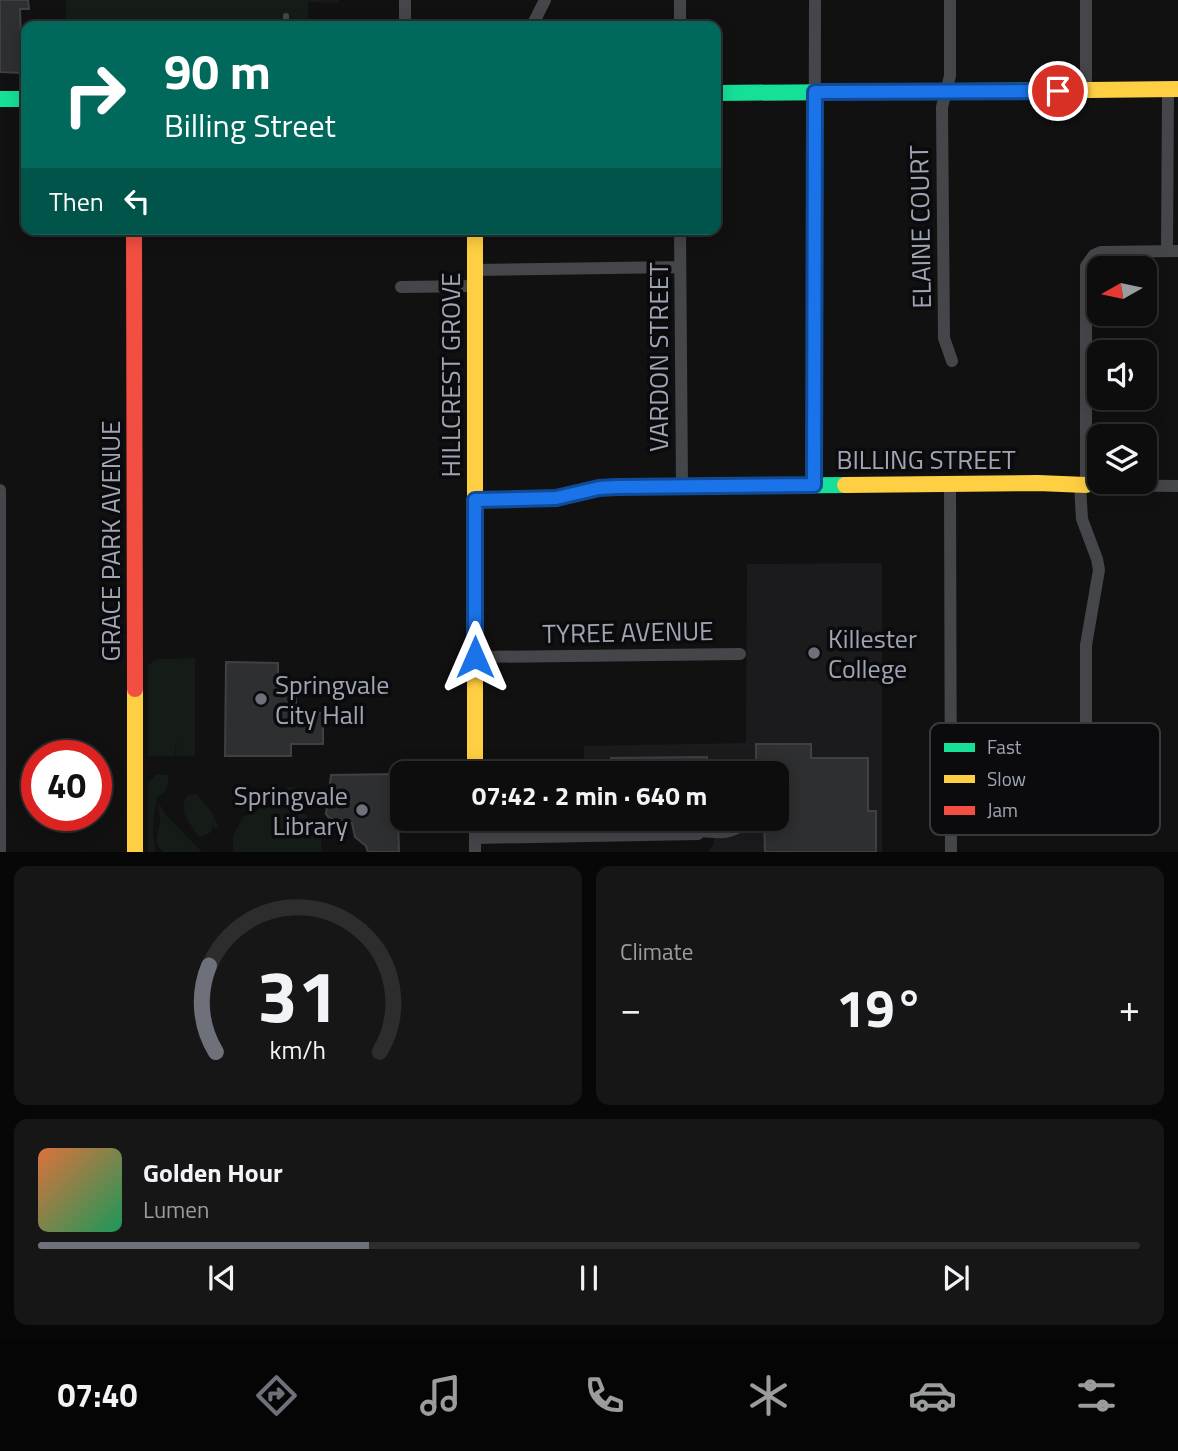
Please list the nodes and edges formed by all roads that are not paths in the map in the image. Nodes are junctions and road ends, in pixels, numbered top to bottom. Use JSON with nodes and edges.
{"nodes":[{"id":1,"x":405,"y":0,"type":"edge"},
{"id":2,"x":545,"y":0,"type":"edge"},
{"id":3,"x":680,"y":0,"type":"edge"},
{"id":4,"x":815,"y":0,"type":"edge"},
{"id":5,"x":950,"y":0,"type":"edge"},
{"id":6,"x":1086,"y":0,"type":"edge"},
{"id":7,"x":286,"y":16,"type":"dead end"},
{"id":8,"x":286,"y":21,"type":"edge"},
{"id":9,"x":405,"y":21,"type":"edge"},
{"id":10,"x":534,"y":21,"type":"edge"},
{"id":11,"x":680,"y":21,"type":"edge"},
{"id":12,"x":1173,"y":90,"type":"edge"},
{"id":13,"x":947,"y":91,"type":"junction"},
{"id":14,"x":1086,"y":91,"type":"junction"},
{"id":15,"x":815,"y":92,"type":"junction"},
{"id":16,"x":721,"y":93,"type":"edge"},
{"id":17,"x":0,"y":99,"type":"edge"},
{"id":18,"x":21,"y":99,"type":"edge"},
{"id":19,"x":134,"y":235,"type":"edge"},
{"id":20,"x":475,"y":235,"type":"edge"},
{"id":21,"x":680,"y":235,"type":"edge"},
{"id":22,"x":1172,"y":251,"type":"edge"},
{"id":23,"x":680,"y":267,"type":"junction"},
{"id":24,"x":475,"y":278,"type":"junction"},
{"id":25,"x":401,"y":287,"type":"dead end"},
{"id":26,"x":952,"y":361,"type":"dead end"},
{"id":27,"x":950,"y":484,"type":"junction"},
{"id":28,"x":682,"y":485,"type":"junction"},
{"id":29,"x":814,"y":485,"type":"junction"},
{"id":30,"x":1083,"y":485,"type":"junction"},
{"id":31,"x":1178,"y":486,"type":"edge"},
{"id":32,"x":0,"y":491,"type":"edge"},
{"id":33,"x":475,"y":500,"type":"junction"},
{"id":34,"x":740,"y":654,"type":"dead end"},
{"id":35,"x":475,"y":657,"type":"junction"},
{"id":36,"x":951,"y":723,"type":"edge"},
{"id":37,"x":1086,"y":723,"type":"edge"},
{"id":38,"x":475,"y":761,"type":"edge"},
{"id":39,"x":475,"y":831,"type":"edge"},
{"id":40,"x":694,"y":831,"type":"edge"},
{"id":41,"x":741,"y":831,"type":"edge"},
{"id":42,"x":693,"y":834,"type":"junction"},
{"id":43,"x":475,"y":838,"type":"junction"},
{"id":44,"x":0,"y":852,"type":"edge"},
{"id":45,"x":135,"y":852,"type":"edge"},
{"id":46,"x":475,"y":852,"type":"edge"}],
"edges":[{"from":1,"to":9,"type":"street"},
{"from":2,"to":10,"type":"street"},
{"from":3,"to":11,"type":"street"},
{"from":4,"to":15,"type":"street"},
{"from":5,"to":13,"type":"street","name":"ELAINE COURT"},
{"from":6,"to":14,"type":"street"},
{"from":7,"to":8,"type":"lane"},
{"from":12,"to":14,"type":"street"},
{"from":12,"to":22,"type":"street"},
{"from":13,"to":14,"type":"street"},
{"from":13,"to":15,"type":"street"},
{"from":13,"to":26,"type":"street","name":"ELAINE COURT"},
{"from":15,"to":16,"type":"street"},
{"from":15,"to":29,"type":"street"},
{"from":17,"to":18,"type":"street"},
{"from":19,"to":45,"type":"street","name":"GRACE PARK AVENUE"},
{"from":20,"to":24,"type":"street","name":"HILLCREST GROVE"},
{"from":21,"to":23,"type":"street","name":"VARDON STREET"},
{"from":22,"to":30,"type":"street"},
{"from":23,"to":24,"type":"street"},
{"from":23,"to":28,"type":"street","name":"VARDON STREET"},
{"from":24,"to":25,"type":"street"},
{"from":24,"to":33,"type":"street","name":"HILLCREST GROVE"},
{"from":27,"to":29,"type":"street","name":"BILLING STREET"},
{"from":27,"to":30,"type":"street","name":"BILLING STREET"},
{"from":27,"to":36,"type":"street"},
{"from":28,"to":29,"type":"street","name":"BILLING STREET"},
{"from":28,"to":33,"type":"street","name":"BILLING STREET"},
{"from":30,"to":31,"type":"street"},
{"from":30,"to":37,"type":"street"},
{"from":32,"to":44,"type":"street"},
{"from":33,"to":35,"type":"street","name":"HILLCREST GROVE"},
{"from":34,"to":35,"type":"street","name":"TYREE AVENUE"},
{"from":35,"to":38,"type":"street","name":"HILLCREST GROVE"},
{"from":39,"to":43,"type":"street"},
{"from":40,"to":42,"type":"lane"},
{"from":41,"to":42,"type":"lane"},
{"from":42,"to":43,"type":"street"},
{"from":43,"to":46,"type":"street"}]}
